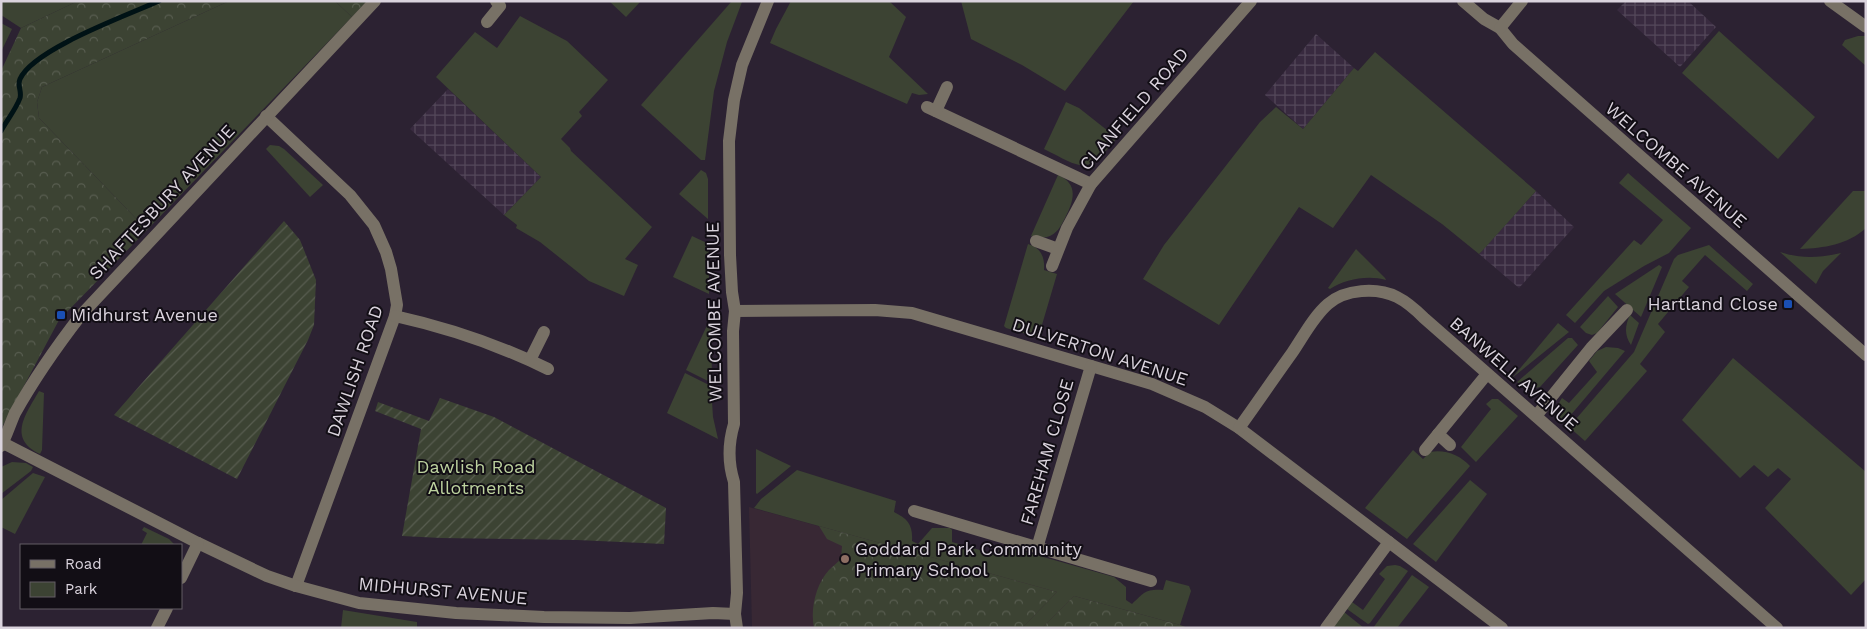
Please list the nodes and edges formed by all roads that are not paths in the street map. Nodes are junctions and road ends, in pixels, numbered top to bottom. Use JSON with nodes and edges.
{"nodes":[{"id":1,"x":375,"y":1,"type":"edge"},
{"id":2,"x":496,"y":1,"type":"edge"},
{"id":3,"x":768,"y":1,"type":"edge"},
{"id":4,"x":1251,"y":1,"type":"edge"},
{"id":5,"x":1463,"y":1,"type":"edge"},
{"id":6,"x":1522,"y":1,"type":"edge"},
{"id":7,"x":1830,"y":1,"type":"edge"},
{"id":8,"x":487,"y":22,"type":"dead end"},
{"id":9,"x":1866,"y":27,"type":"edge"},
{"id":10,"x":1500,"y":28,"type":"junction"},
{"id":11,"x":947,"y":86,"type":"dead end"},
{"id":12,"x":266,"y":116,"type":"junction"},
{"id":13,"x":1091,"y":184,"type":"junction"},
{"id":14,"x":1036,"y":241,"type":"dead end"},
{"id":15,"x":1058,"y":249,"type":"junction"},
{"id":16,"x":1052,"y":266,"type":"dead end"},
{"id":17,"x":1627,"y":310,"type":"dead end"},
{"id":18,"x":735,"y":311,"type":"junction"},
{"id":19,"x":395,"y":316,"type":"junction"},
{"id":20,"x":544,"y":332,"type":"dead end"},
{"id":21,"x":1866,"y":355,"type":"edge"},
{"id":22,"x":530,"y":360,"type":"junction"},
{"id":23,"x":1091,"y":366,"type":"junction"},
{"id":24,"x":548,"y":369,"type":"dead end"},
{"id":25,"x":1487,"y":374,"type":"junction"},
{"id":26,"x":1536,"y":416,"type":"junction"},
{"id":27,"x":1239,"y":428,"type":"junction"},
{"id":28,"x":1438,"y":434,"type":"junction"},
{"id":29,"x":2,"y":444,"type":"edge"},
{"id":30,"x":1450,"y":445,"type":"dead end"},
{"id":31,"x":1424,"y":450,"type":"dead end"},
{"id":32,"x":914,"y":511,"type":"dead end"},
{"id":33,"x":1389,"y":542,"type":"junction"},
{"id":34,"x":198,"y":543,"type":"junction"},
{"id":35,"x":1037,"y":548,"type":"junction"},
{"id":36,"x":182,"y":576,"type":"edge"},
{"id":37,"x":1151,"y":581,"type":"dead end"},
{"id":38,"x":296,"y":586,"type":"junction"},
{"id":39,"x":166,"y":609,"type":"edge"},
{"id":40,"x":735,"y":614,"type":"junction"},
{"id":41,"x":157,"y":628,"type":"edge"},
{"id":42,"x":737,"y":628,"type":"edge"},
{"id":43,"x":1326,"y":628,"type":"edge"},
{"id":44,"x":1502,"y":628,"type":"edge"},
{"id":45,"x":1777,"y":628,"type":"edge"}],
"edges":[{"from":1,"to":12,"type":"street","name":"SHAFTESBURY AVENUE"},
{"from":2,"to":8,"type":"street"},
{"from":3,"to":18,"type":"street","name":"WELCOMBE AVENUE"},
{"from":4,"to":13,"type":"street","name":"CLANFIELD ROAD"},
{"from":5,"to":10,"type":"street","name":"WELCOMBE AVENUE"},
{"from":6,"to":10,"type":"street"},
{"from":7,"to":9,"type":"street"},
{"from":10,"to":21,"type":"street","name":"WELCOMBE AVENUE"},
{"from":11,"to":13,"type":"street"},
{"from":12,"to":19,"type":"street","name":"DAWLISH ROAD"},
{"from":12,"to":29,"type":"street","name":"SHAFTESBURY AVENUE"},
{"from":13,"to":15,"type":"street","name":"CLANFIELD ROAD"},
{"from":14,"to":15,"type":"street"},
{"from":15,"to":16,"type":"street","name":"CLANFIELD ROAD"},
{"from":17,"to":26,"type":"street"},
{"from":18,"to":23,"type":"street","name":"DULVERTON AVENUE"},
{"from":18,"to":40,"type":"street","name":"WELCOMBE AVENUE"},
{"from":19,"to":22,"type":"street"},
{"from":19,"to":38,"type":"street","name":"DAWLISH ROAD"},
{"from":20,"to":22,"type":"street"},
{"from":22,"to":24,"type":"street"},
{"from":23,"to":27,"type":"street","name":"DULVERTON AVENUE"},
{"from":23,"to":35,"type":"street","name":"FAREHAM CLOSE"},
{"from":25,"to":26,"type":"street","name":"BANWELL AVENUE"},
{"from":25,"to":27,"type":"street","name":"BANWELL AVENUE"},
{"from":25,"to":28,"type":"street"},
{"from":26,"to":45,"type":"street","name":"BANWELL AVENUE"},
{"from":27,"to":33,"type":"street","name":"DULVERTON AVENUE"},
{"from":28,"to":30,"type":"street"},
{"from":28,"to":31,"type":"street"},
{"from":29,"to":34,"type":"street","name":"MIDHURST AVENUE"},
{"from":32,"to":35,"type":"street","name":"FAREHAM CLOSE"},
{"from":33,"to":43,"type":"street"},
{"from":33,"to":44,"type":"street","name":"DULVERTON AVENUE"},
{"from":34,"to":36,"type":"street"},
{"from":34,"to":38,"type":"street","name":"MIDHURST AVENUE"},
{"from":35,"to":37,"type":"street","name":"FAREHAM CLOSE"},
{"from":38,"to":40,"type":"street","name":"MIDHURST AVENUE"},
{"from":39,"to":41,"type":"street"},
{"from":40,"to":42,"type":"street","name":"WELCOMBE AVENUE"}]}
